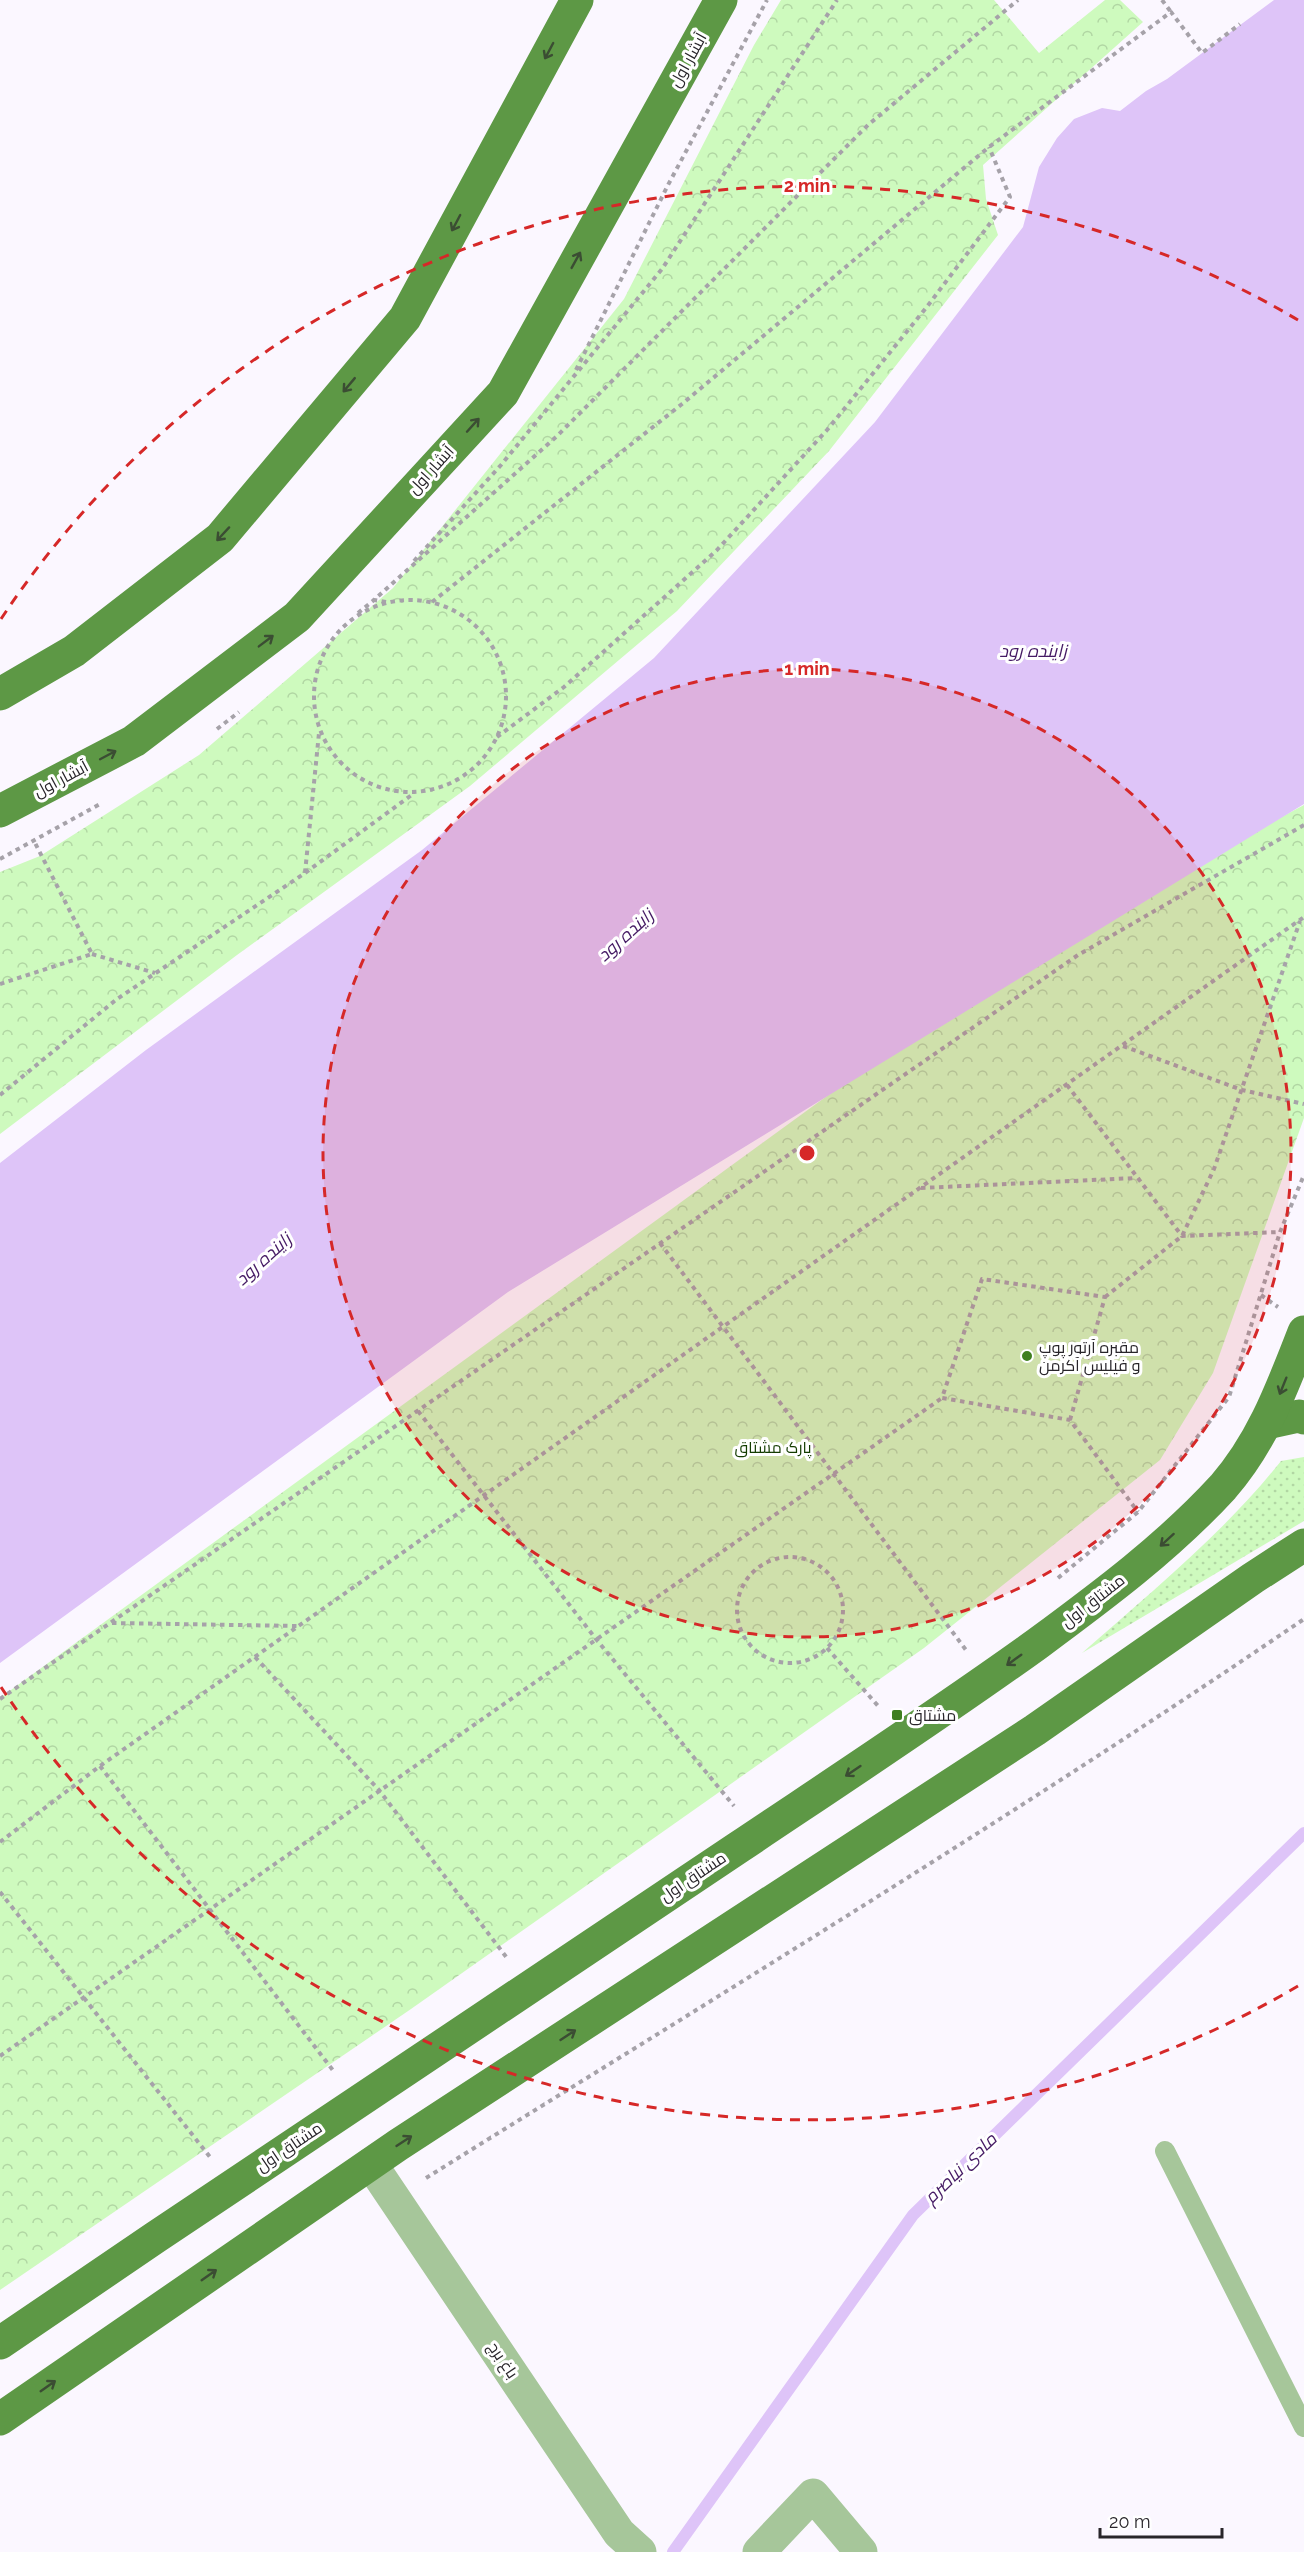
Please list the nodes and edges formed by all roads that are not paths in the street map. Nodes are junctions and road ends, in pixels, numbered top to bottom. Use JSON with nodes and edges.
{"nodes":[{"id":1,"x":577,"y":0,"type":"edge"},
{"id":2,"x":711,"y":6,"type":"edge"},
{"id":3,"x":0,"y":693,"type":"edge"},
{"id":4,"x":0,"y":811,"type":"edge"},
{"id":5,"x":1304,"y":1332,"type":"edge"},
{"id":6,"x":1304,"y":1418,"type":"edge"},
{"id":7,"x":1267,"y":1423,"type":"junction"},
{"id":8,"x":1301,"y":1553,"type":"edge"},
{"id":9,"x":1165,"y":2151,"type":"dead end"},
{"id":10,"x":371,"y":2164,"type":"junction"},
{"id":11,"x":0,"y":2343,"type":"edge"},
{"id":12,"x":0,"y":2419,"type":"edge"},
{"id":13,"x":1304,"y":2427,"type":"edge"},
{"id":14,"x":630,"y":2542,"type":"edge"},
{"id":15,"x":759,"y":2552,"type":"edge"},
{"id":16,"x":861,"y":2552,"type":"edge"}],
"edges":[{"from":1,"to":3,"type":"main road","one_way":true},
{"from":4,"to":2,"type":"main road","name":"آبشار اول","one_way":true},
{"from":5,"to":7,"type":"main road","name":"مشتاق اول","one_way":true},
{"from":6,"to":7,"type":"main road"},
{"from":7,"to":11,"type":"main road","name":"مشتاق اول","one_way":true},
{"from":10,"to":8,"type":"main road","one_way":true},
{"from":9,"to":13,"type":"lane"},
{"from":12,"to":10,"type":"main road","one_way":true},
{"from":10,"to":14,"type":"street","name":"باغ برج"},
{"from":15,"to":16,"type":"street"}]}
